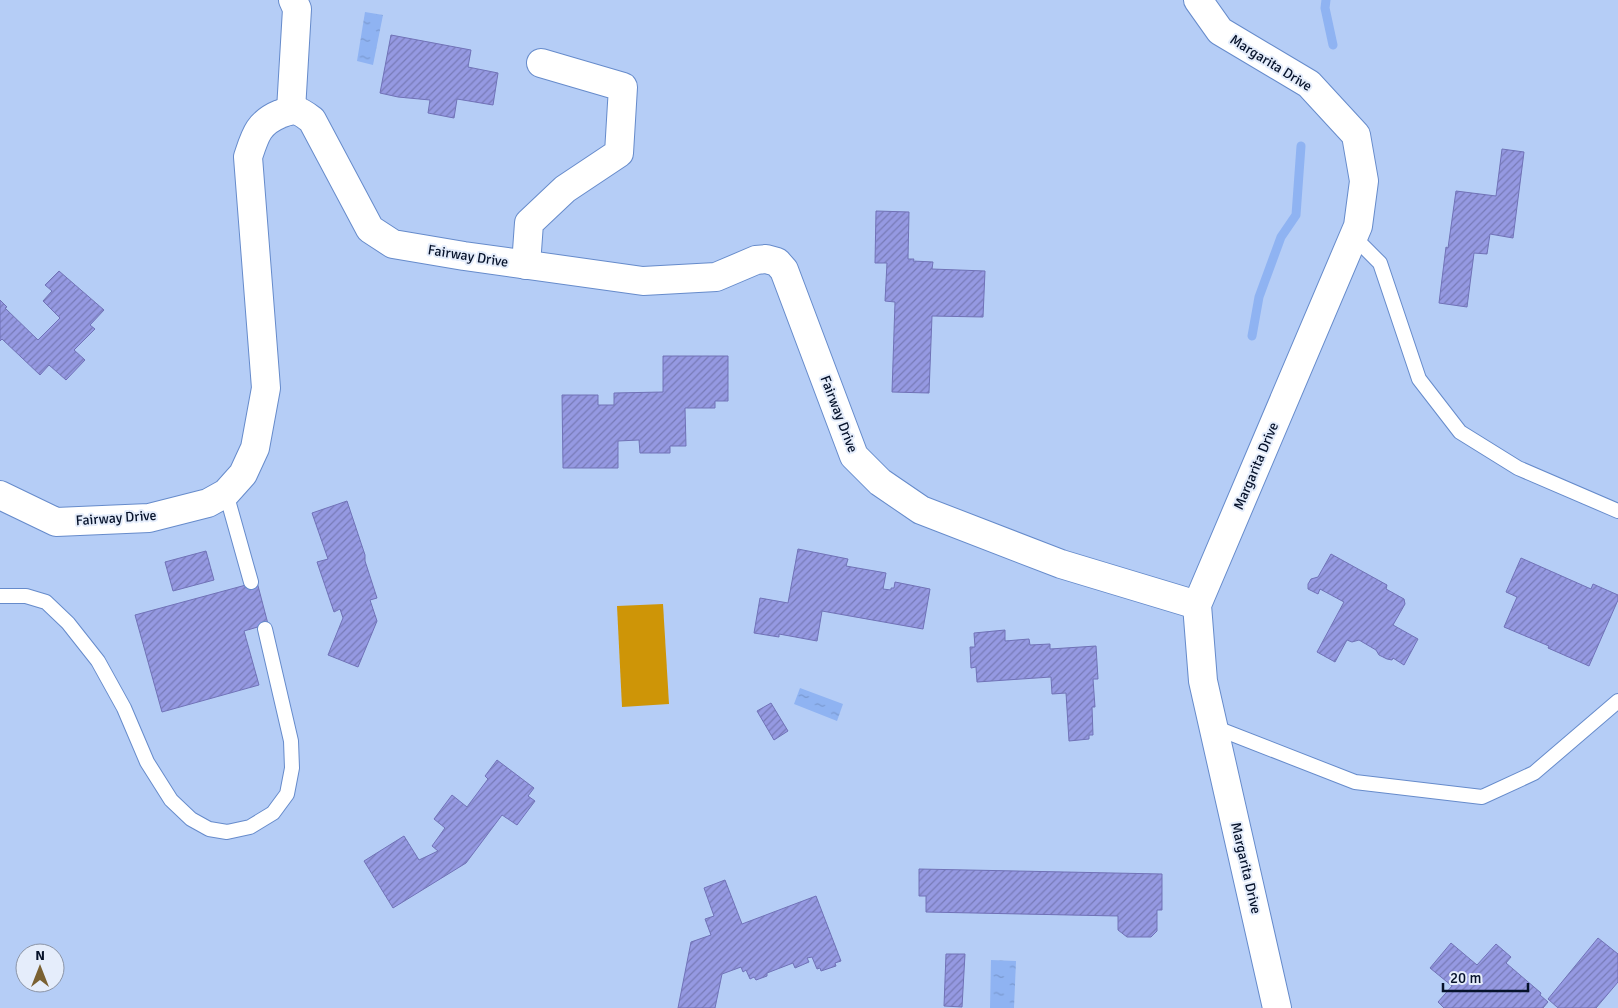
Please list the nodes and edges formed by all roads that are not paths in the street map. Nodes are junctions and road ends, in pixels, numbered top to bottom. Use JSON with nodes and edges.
{"nodes":[{"id":1,"x":293,"y":0,"type":"edge"},
{"id":2,"x":1198,"y":0,"type":"edge"},
{"id":3,"x":541,"y":63,"type":"dead end"},
{"id":4,"x":291,"y":110,"type":"junction"},
{"id":5,"x":1353,"y":236,"type":"junction"},
{"id":6,"x":526,"y":265,"type":"junction"},
{"id":7,"x":226,"y":493,"type":"junction"},
{"id":8,"x":0,"y":495,"type":"edge"},
{"id":9,"x":1618,"y":511,"type":"edge"},
{"id":10,"x":250,"y":582,"type":"dead end"},
{"id":11,"x":0,"y":596,"type":"edge"},
{"id":12,"x":1197,"y":604,"type":"junction"},
{"id":13,"x":265,"y":629,"type":"dead end"},
{"id":14,"x":1618,"y":701,"type":"edge"},
{"id":15,"x":1214,"y":727,"type":"junction"},
{"id":16,"x":1277,"y":1008,"type":"edge"}],
"edges":[{"from":1,"to":4,"type":"street"},
{"from":2,"to":5,"type":"street","name":"Margarita Drive"},
{"from":3,"to":6,"type":"street"},
{"from":4,"to":6,"type":"street","name":"Fairway Drive"},
{"from":4,"to":7,"type":"street","name":"Fairway Drive"},
{"from":5,"to":9,"type":"lane"},
{"from":5,"to":12,"type":"street","name":"Margarita Drive"},
{"from":6,"to":12,"type":"street","name":"Fairway Drive"},
{"from":7,"to":8,"type":"street","name":"Fairway Drive"},
{"from":7,"to":10,"type":"lane"},
{"from":11,"to":13,"type":"lane"},
{"from":12,"to":15,"type":"street","name":"Margarita Drive"},
{"from":14,"to":15,"type":"lane"},
{"from":15,"to":16,"type":"street","name":"Margarita Drive"}]}
